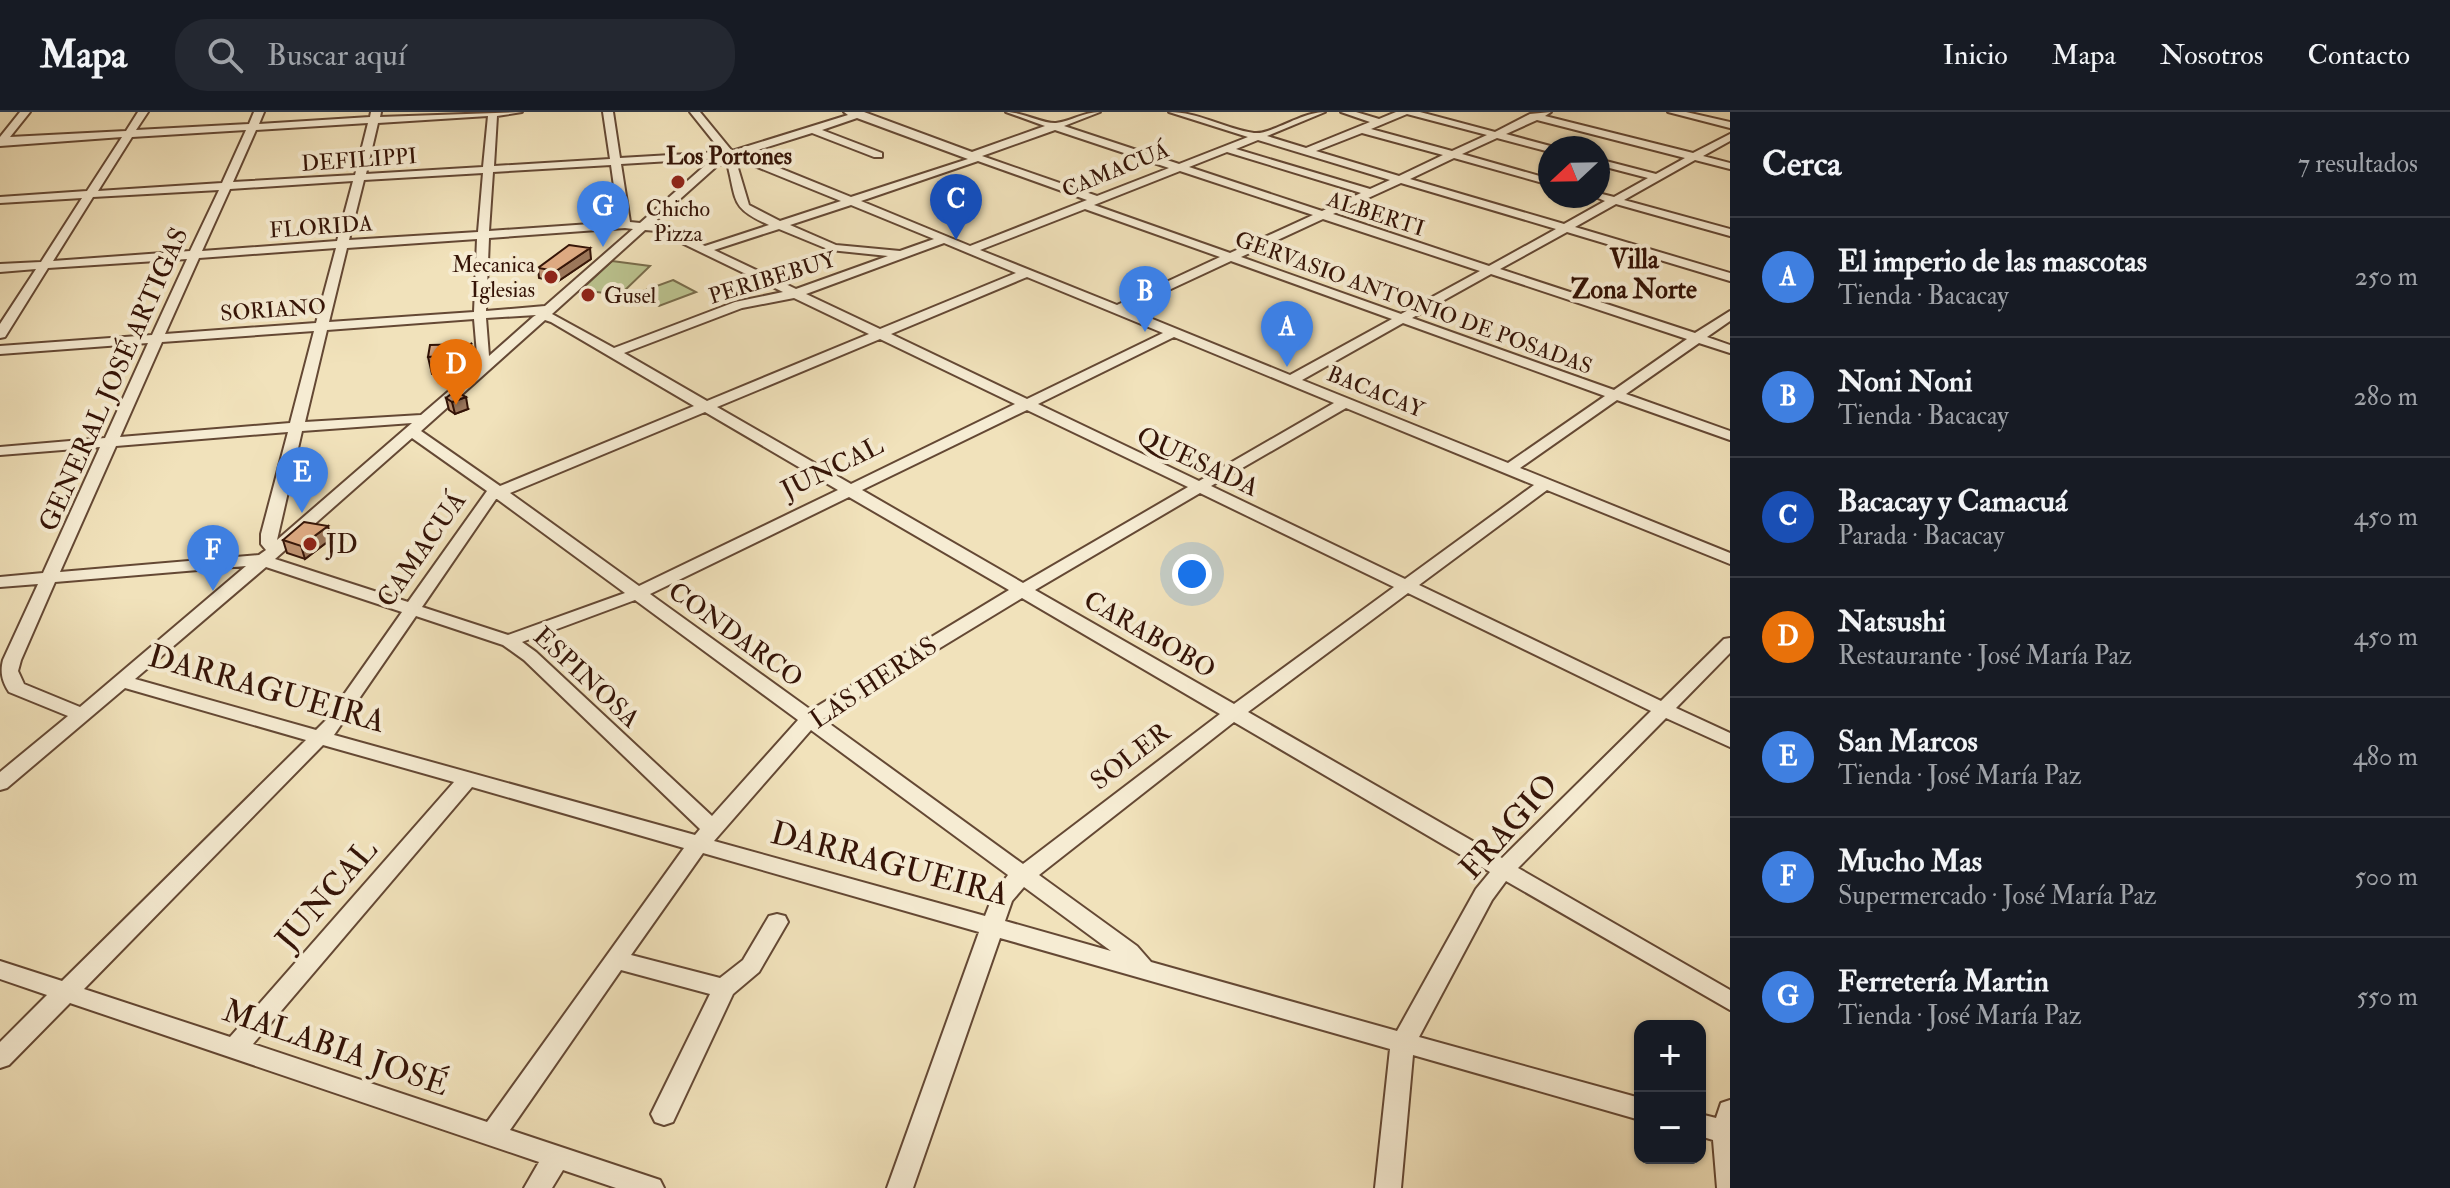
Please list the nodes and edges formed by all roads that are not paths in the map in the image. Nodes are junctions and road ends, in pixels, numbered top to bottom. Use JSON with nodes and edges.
{"nodes":[{"id":1,"x":25,"y":112,"type":"edge"},
{"id":2,"x":143,"y":112,"type":"edge"},
{"id":3,"x":259,"y":112,"type":"edge"},
{"id":4,"x":517,"y":112,"type":"edge"},
{"id":5,"x":608,"y":112,"type":"edge"},
{"id":6,"x":695,"y":112,"type":"edge"},
{"id":7,"x":1011,"y":112,"type":"edge"},
{"id":8,"x":1095,"y":112,"type":"edge"},
{"id":9,"x":1174,"y":112,"type":"edge"},
{"id":10,"x":1320,"y":112,"type":"edge"},
{"id":11,"x":1346,"y":112,"type":"edge"},
{"id":12,"x":1406,"y":112,"type":"edge"},
{"id":13,"x":1519,"y":112,"type":"edge"},
{"id":14,"x":1673,"y":112,"type":"edge"},
{"id":15,"x":493,"y":113,"type":"edge"},
{"id":16,"x":858,"y":113,"type":"edge"},
{"id":17,"x":1541,"y":114,"type":"edge"},
{"id":18,"x":376,"y":116,"type":"edge"},
{"id":19,"x":1380,"y":122,"type":"junction"},
{"id":20,"x":1730,"y":125,"type":"edge"},
{"id":21,"x":1054,"y":126,"type":"junction"},
{"id":22,"x":253,"y":127,"type":"junction"},
{"id":23,"x":811,"y":129,"type":"junction"},
{"id":24,"x":1360,"y":129,"type":"junction"},
{"id":25,"x":129,"y":134,"type":"junction"},
{"id":26,"x":1496,"y":135,"type":"junction"},
{"id":27,"x":1257,"y":137,"type":"junction"},
{"id":28,"x":1730,"y":137,"type":"edge"},
{"id":29,"x":0,"y":142,"type":"edge"},
{"id":30,"x":1538,"y":146,"type":"edge"},
{"id":31,"x":1227,"y":149,"type":"junction"},
{"id":32,"x":1306,"y":152,"type":"junction"},
{"id":33,"x":878,"y":155,"type":"dead end"},
{"id":34,"x":1453,"y":155,"type":"junction"},
{"id":35,"x":730,"y":156,"type":"junction"},
{"id":36,"x":972,"y":156,"type":"junction"},
{"id":37,"x":1694,"y":157,"type":"junction"},
{"id":38,"x":614,"y":163,"type":"junction"},
{"id":39,"x":1276,"y":164,"type":"junction"},
{"id":40,"x":1610,"y":165,"type":"edge"},
{"id":41,"x":1730,"y":166,"type":"edge"},
{"id":42,"x":1175,"y":169,"type":"junction"},
{"id":43,"x":488,"y":170,"type":"junction"},
{"id":44,"x":1656,"y":177,"type":"junction"},
{"id":45,"x":359,"y":179,"type":"junction"},
{"id":46,"x":1401,"y":179,"type":"junction"},
{"id":47,"x":1538,"y":179,"type":"edge"},
{"id":48,"x":225,"y":187,"type":"junction"},
{"id":49,"x":1372,"y":193,"type":"junction"},
{"id":50,"x":89,"y":195,"type":"junction"},
{"id":51,"x":1610,"y":199,"type":"edge"},
{"id":52,"x":0,"y":200,"type":"edge"},
{"id":53,"x":850,"y":200,"type":"junction"},
{"id":54,"x":1617,"y":201,"type":"junction"},
{"id":55,"x":1091,"y":202,"type":"junction"},
{"id":56,"x":1321,"y":217,"type":"junction"},
{"id":57,"x":625,"y":225,"type":"junction"},
{"id":58,"x":779,"y":225,"type":"junction"},
{"id":59,"x":644,"y":226,"type":"junction"},
{"id":60,"x":1567,"y":228,"type":"junction"},
{"id":61,"x":1730,"y":233,"type":"edge"},
{"id":62,"x":484,"y":235,"type":"junction"},
{"id":63,"x":945,"y":239,"type":"junction"},
{"id":64,"x":343,"y":245,"type":"junction"},
{"id":65,"x":972,"y":249,"type":"junction"},
{"id":66,"x":703,"y":250,"type":"junction"},
{"id":67,"x":906,"y":253,"type":"junction"},
{"id":68,"x":196,"y":255,"type":"junction"},
{"id":69,"x":1232,"y":257,"type":"junction"},
{"id":70,"x":46,"y":265,"type":"junction"},
{"id":71,"x":0,"y":268,"type":"edge"},
{"id":72,"x":1488,"y":271,"type":"junction"},
{"id":73,"x":1029,"y":272,"type":"junction"},
{"id":74,"x":1730,"y":277,"type":"edge"},
{"id":75,"x":794,"y":294,"type":"junction"},
{"id":76,"x":1118,"y":309,"type":"junction"},
{"id":77,"x":546,"y":313,"type":"junction"},
{"id":78,"x":481,"y":314,"type":"junction"},
{"id":79,"x":1730,"y":315,"type":"edge"},
{"id":80,"x":1402,"y":318,"type":"junction"},
{"id":81,"x":322,"y":326,"type":"junction"},
{"id":82,"x":1175,"y":332,"type":"junction"},
{"id":83,"x":0,"y":334,"type":"edge"},
{"id":84,"x":878,"y":335,"type":"junction"},
{"id":85,"x":158,"y":338,"type":"junction"},
{"id":86,"x":1696,"y":338,"type":"junction"},
{"id":87,"x":1730,"y":349,"type":"edge"},
{"id":88,"x":0,"y":350,"type":"edge"},
{"id":89,"x":612,"y":353,"type":"junction"},
{"id":90,"x":485,"y":366,"type":"junction"},
{"id":91,"x":1291,"y":380,"type":"junction"},
{"id":92,"x":1616,"y":395,"type":"junction"},
{"id":93,"x":1346,"y":402,"type":"junction"},
{"id":94,"x":1024,"y":404,"type":"junction"},
{"id":95,"x":703,"y":407,"type":"junction"},
{"id":96,"x":419,"y":426,"type":"junction"},
{"id":97,"x":297,"y":427,"type":"junction"},
{"id":98,"x":1730,"y":436,"type":"edge"},
{"id":99,"x":111,"y":442,"type":"junction"},
{"id":100,"x":0,"y":451,"type":"edge"},
{"id":101,"x":1509,"y":469,"type":"junction"},
{"id":102,"x":1545,"y":484,"type":"junction"},
{"id":103,"x":1200,"y":489,"type":"junction"},
{"id":104,"x":849,"y":490,"type":"junction"},
{"id":105,"x":497,"y":492,"type":"junction"},
{"id":106,"x":269,"y":555,"type":"junction"},
{"id":107,"x":1730,"y":559,"type":"edge"},
{"id":108,"x":50,"y":578,"type":"junction"},
{"id":109,"x":0,"y":582,"type":"edge"},
{"id":110,"x":1408,"y":587,"type":"junction"},
{"id":111,"x":1022,"y":590,"type":"junction"},
{"id":112,"x":637,"y":594,"type":"junction"},
{"id":113,"x":410,"y":608,"type":"junction"},
{"id":114,"x":509,"y":641,"type":"junction"},
{"id":115,"x":1730,"y":643,"type":"edge"},
{"id":116,"x":123,"y":682,"type":"junction"},
{"id":117,"x":1664,"y":710,"type":"junction"},
{"id":118,"x":1234,"y":713,"type":"junction"},
{"id":119,"x":83,"y":715,"type":"junction"},
{"id":120,"x":810,"y":719,"type":"junction"},
{"id":121,"x":318,"y":739,"type":"junction"},
{"id":122,"x":1730,"y":741,"type":"edge"},
{"id":123,"x":466,"y":781,"type":"junction"},
{"id":124,"x":0,"y":783,"type":"edge"},
{"id":125,"x":707,"y":838,"type":"junction"},
{"id":126,"x":1503,"y":870,"type":"junction"},
{"id":127,"x":1020,"y":875,"type":"junction"},
{"id":128,"x":777,"y":922,"type":"dead end"},
{"id":129,"x":993,"y":925,"type":"junction"},
{"id":130,"x":616,"y":960,"type":"junction"},
{"id":131,"x":1142,"y":967,"type":"junction"},
{"id":132,"x":0,"y":970,"type":"edge"},
{"id":133,"x":724,"y":988,"type":"junction"},
{"id":134,"x":67,"y":993,"type":"junction"},
{"id":135,"x":1730,"y":1001,"type":"edge"},
{"id":136,"x":1402,"y":1045,"type":"junction"},
{"id":137,"x":234,"y":1049,"type":"junction"},
{"id":138,"x":0,"y":1058,"type":"edge"},
{"id":139,"x":1634,"y":1107,"type":"edge"},
{"id":140,"x":664,"y":1114,"type":"dead end"},
{"id":141,"x":1721,"y":1126,"type":"edge"},
{"id":142,"x":492,"y":1135,"type":"junction"},
{"id":143,"x":557,"y":1157,"type":"junction"},
{"id":144,"x":537,"y":1188,"type":"edge"},
{"id":145,"x":651,"y":1188,"type":"edge"},
{"id":146,"x":900,"y":1188,"type":"edge"},
{"id":147,"x":1388,"y":1188,"type":"edge"},
{"id":148,"x":1730,"y":1188,"type":"edge"}],
"edges":[{"from":1,"to":29,"type":"street"},
{"from":2,"to":25,"type":"street"},
{"from":3,"to":22,"type":"street","name":"GENERAL JOSÉ ARTIGAS"},
{"from":4,"to":15,"type":"street"},
{"from":5,"to":38,"type":"street"},
{"from":6,"to":35,"type":"street"},
{"from":7,"to":21,"type":"street","name":"ALBERTI"},
{"from":8,"to":21,"type":"street"},
{"from":9,"to":27,"type":"street"},
{"from":10,"to":27,"type":"street","name":"CAMACUÁ"},
{"from":11,"to":19,"type":"street"},
{"from":12,"to":19,"type":"street"},
{"from":12,"to":26,"type":"street"},
{"from":13,"to":17,"type":"street"},
{"from":14,"to":20,"type":"street"},
{"from":15,"to":18,"type":"street"},
{"from":15,"to":43,"type":"street"},
{"from":16,"to":23,"type":"street"},
{"from":16,"to":36,"type":"street","name":"GERVASIO ANTONIO DE POSADAS"},
{"from":17,"to":26,"type":"street"},
{"from":17,"to":37,"type":"street"},
{"from":18,"to":22,"type":"street"},
{"from":18,"to":45,"type":"street"},
{"from":19,"to":24,"type":"street"},
{"from":21,"to":36,"type":"street"},
{"from":21,"to":42,"type":"street","name":"ALBERTI"},
{"from":22,"to":25,"type":"street"},
{"from":22,"to":48,"type":"street","name":"GENERAL JOSÉ ARTIGAS"},
{"from":23,"to":33,"type":"street"},
{"from":23,"to":35,"type":"street"},
{"from":24,"to":32,"type":"street"},
{"from":24,"to":34,"type":"street"},
{"from":25,"to":29,"type":"street"},
{"from":25,"to":50,"type":"street"},
{"from":26,"to":30,"type":"street"},
{"from":26,"to":34,"type":"street"},
{"from":27,"to":31,"type":"street","name":"CAMACUÁ"},
{"from":27,"to":32,"type":"street"},
{"from":28,"to":37,"type":"street"},
{"from":31,"to":39,"type":"street"},
{"from":31,"to":42,"type":"street","name":"CAMACUÁ"},
{"from":32,"to":39,"type":"street"},
{"from":32,"to":46,"type":"street"},
{"from":34,"to":46,"type":"street"},
{"from":34,"to":47,"type":"street"},
{"from":35,"to":38,"type":"street","name":"DEFILIPPI"},
{"from":35,"to":53,"type":"street","name":"BACACAY"},
{"from":35,"to":58,"type":"street"},
{"from":35,"to":59,"type":"street"},
{"from":36,"to":53,"type":"street"},
{"from":36,"to":55,"type":"street","name":"GERVASIO ANTONIO DE POSADAS"},
{"from":37,"to":41,"type":"street"},
{"from":37,"to":44,"type":"street"},
{"from":38,"to":43,"type":"street","name":"DEFILIPPI"},
{"from":38,"to":57,"type":"street"},
{"from":39,"to":49,"type":"street"},
{"from":40,"to":44,"type":"street"},
{"from":42,"to":55,"type":"street","name":"CAMACUÁ"},
{"from":42,"to":56,"type":"street","name":"ALBERTI"},
{"from":43,"to":45,"type":"street","name":"DEFILIPPI"},
{"from":43,"to":62,"type":"street"},
{"from":44,"to":54,"type":"street"},
{"from":45,"to":48,"type":"street","name":"DEFILIPPI"},
{"from":45,"to":64,"type":"street"},
{"from":46,"to":49,"type":"street"},
{"from":46,"to":60,"type":"street"},
{"from":48,"to":50,"type":"street","name":"DEFILIPPI"},
{"from":48,"to":68,"type":"street","name":"GENERAL JOSÉ ARTIGAS"},
{"from":49,"to":56,"type":"street"},
{"from":50,"to":52,"type":"street","name":"DEFILIPPI"},
{"from":50,"to":70,"type":"street"},
{"from":51,"to":54,"type":"street"},
{"from":53,"to":58,"type":"street"},
{"from":53,"to":63,"type":"street","name":"BACACAY"},
{"from":54,"to":60,"type":"street"},
{"from":54,"to":61,"type":"street"},
{"from":55,"to":65,"type":"street","name":"CAMACUÁ"},
{"from":55,"to":69,"type":"street","name":"GERVASIO ANTONIO DE POSADAS"},
{"from":56,"to":69,"type":"street"},
{"from":56,"to":72,"type":"street","name":"ALBERTI"},
{"from":57,"to":59,"type":"street","name":"FLORIDA"},
{"from":57,"to":62,"type":"street","name":"FLORIDA"},
{"from":58,"to":66,"type":"street"},
{"from":58,"to":67,"type":"street"},
{"from":59,"to":66,"type":"street","name":"QUESADA"},
{"from":59,"to":77,"type":"street"},
{"from":60,"to":72,"type":"street"},
{"from":60,"to":74,"type":"street"},
{"from":62,"to":64,"type":"street","name":"FLORIDA"},
{"from":62,"to":78,"type":"street"},
{"from":63,"to":65,"type":"street","name":"BACACAY"},
{"from":63,"to":67,"type":"street","name":"PERIBEBUY"},
{"from":64,"to":68,"type":"street","name":"FLORIDA"},
{"from":64,"to":81,"type":"street"},
{"from":65,"to":73,"type":"street","name":"BACACAY"},
{"from":66,"to":75,"type":"street","name":"QUESADA"},
{"from":67,"to":75,"type":"street","name":"PERIBEBUY"},
{"from":68,"to":70,"type":"street","name":"FLORIDA"},
{"from":68,"to":85,"type":"street","name":"GENERAL JOSÉ ARTIGAS"},
{"from":69,"to":76,"type":"street"},
{"from":69,"to":80,"type":"street","name":"GERVASIO ANTONIO DE POSADAS"},
{"from":70,"to":71,"type":"street","name":"FLORIDA"},
{"from":70,"to":83,"type":"street"},
{"from":72,"to":80,"type":"street"},
{"from":72,"to":86,"type":"street","name":"ALBERTI"},
{"from":73,"to":76,"type":"street","name":"BACACAY"},
{"from":73,"to":84,"type":"street","name":"CAMACUÁ"},
{"from":75,"to":84,"type":"street","name":"QUESADA"},
{"from":75,"to":89,"type":"street","name":"PERIBEBUY"},
{"from":76,"to":82,"type":"street","name":"BACACAY"},
{"from":77,"to":78,"type":"street","name":"SORIANO"},
{"from":77,"to":89,"type":"street","name":"CARABOBO"},
{"from":77,"to":90,"type":"street"},
{"from":78,"to":81,"type":"street","name":"SORIANO"},
{"from":78,"to":90,"type":"street"},
{"from":79,"to":86,"type":"street"},
{"from":80,"to":91,"type":"street"},
{"from":80,"to":92,"type":"street","name":"GERVASIO ANTONIO DE POSADAS"},
{"from":81,"to":85,"type":"street","name":"SORIANO"},
{"from":81,"to":97,"type":"street"},
{"from":82,"to":91,"type":"street","name":"BACACAY"},
{"from":82,"to":94,"type":"street","name":"JUNCAL"},
{"from":84,"to":94,"type":"street","name":"QUESADA"},
{"from":84,"to":95,"type":"street","name":"CAMACUÁ"},
{"from":85,"to":88,"type":"street","name":"SORIANO"},
{"from":85,"to":99,"type":"street","name":"GENERAL JOSÉ ARTIGAS"},
{"from":86,"to":87,"type":"street","name":"ALBERTI"},
{"from":86,"to":92,"type":"street"},
{"from":89,"to":95,"type":"street","name":"CARABOBO"},
{"from":90,"to":96,"type":"street"},
{"from":91,"to":93,"type":"street","name":"BACACAY"},
{"from":92,"to":98,"type":"street","name":"GERVASIO ANTONIO DE POSADAS"},
{"from":92,"to":101,"type":"street"},
{"from":93,"to":101,"type":"street","name":"BACACAY"},
{"from":93,"to":103,"type":"street","name":"LAS HERAS"},
{"from":94,"to":103,"type":"street","name":"QUESADA"},
{"from":94,"to":104,"type":"street","name":"JUNCAL"},
{"from":95,"to":104,"type":"street","name":"CARABOBO"},
{"from":95,"to":105,"type":"street","name":"CAMACUÁ"},
{"from":96,"to":97,"type":"street"},
{"from":96,"to":105,"type":"street","name":"CONDARCO"},
{"from":96,"to":106,"type":"street"},
{"from":97,"to":99,"type":"street"},
{"from":97,"to":106,"type":"street"},
{"from":99,"to":100,"type":"street"},
{"from":99,"to":108,"type":"street","name":"GENERAL JOSÉ ARTIGAS"},
{"from":101,"to":102,"type":"street","name":"BACACAY"},
{"from":102,"to":107,"type":"street","name":"BACACAY"},
{"from":102,"to":110,"type":"street","name":"SOLER"},
{"from":103,"to":110,"type":"street","name":"QUESADA"},
{"from":103,"to":111,"type":"street","name":"LAS HERAS"},
{"from":104,"to":111,"type":"street","name":"CARABOBO"},
{"from":104,"to":112,"type":"street","name":"JUNCAL"},
{"from":105,"to":112,"type":"street","name":"CONDARCO"},
{"from":105,"to":113,"type":"street","name":"CAMACUÁ"},
{"from":106,"to":108,"type":"street"},
{"from":106,"to":113,"type":"street","name":"ESPINOSA"},
{"from":106,"to":116,"type":"street"},
{"from":108,"to":109,"type":"street"},
{"from":108,"to":119,"type":"street","name":"GENERAL JOSÉ ARTIGAS"},
{"from":110,"to":117,"type":"street","name":"QUESADA"},
{"from":110,"to":118,"type":"street","name":"SOLER"},
{"from":111,"to":118,"type":"street","name":"CARABOBO"},
{"from":111,"to":120,"type":"street","name":"LAS HERAS"},
{"from":112,"to":114,"type":"street","name":"JUNCAL"},
{"from":112,"to":120,"type":"street","name":"CONDARCO"},
{"from":113,"to":114,"type":"street","name":"ESPINOSA"},
{"from":113,"to":121,"type":"street","name":"CAMACUÁ"},
{"from":114,"to":125,"type":"street","name":"ESPINOSA"},
{"from":115,"to":117,"type":"street","name":"FRAGIO"},
{"from":116,"to":119,"type":"street"},
{"from":116,"to":121,"type":"street","name":"DARRAGUEIRA"},
{"from":117,"to":122,"type":"street","name":"QUESADA"},
{"from":117,"to":126,"type":"street","name":"FRAGIO"},
{"from":118,"to":126,"type":"street","name":"CARABOBO"},
{"from":118,"to":127,"type":"street","name":"SOLER"},
{"from":119,"to":124,"type":"street"},
{"from":120,"to":125,"type":"street","name":"LAS HERAS"},
{"from":120,"to":127,"type":"street","name":"CONDARCO"},
{"from":121,"to":123,"type":"street","name":"DARRAGUEIRA"},
{"from":121,"to":134,"type":"street","name":"CAMACUÁ"},
{"from":123,"to":125,"type":"street","name":"DARRAGUEIRA"},
{"from":123,"to":137,"type":"street","name":"JUNCAL"},
{"from":125,"to":129,"type":"street","name":"DARRAGUEIRA"},
{"from":125,"to":130,"type":"street","name":"LAS HERAS"},
{"from":126,"to":135,"type":"street","name":"CARABOBO"},
{"from":126,"to":136,"type":"street","name":"FRAGIO"},
{"from":127,"to":129,"type":"street","name":"SOLER"},
{"from":127,"to":131,"type":"street","name":"CONDARCO"},
{"from":128,"to":133,"type":"street"},
{"from":129,"to":131,"type":"street","name":"DARRAGUEIRA"},
{"from":129,"to":146,"type":"street","name":"SOLER"},
{"from":130,"to":133,"type":"street"},
{"from":130,"to":142,"type":"street","name":"LAS HERAS"},
{"from":131,"to":136,"type":"street","name":"DARRAGUEIRA"},
{"from":132,"to":134,"type":"street","name":"MALABIA JOSÉ"},
{"from":133,"to":140,"type":"street"},
{"from":134,"to":137,"type":"street","name":"MALABIA JOSÉ"},
{"from":134,"to":138,"type":"street","name":"CAMACUÁ"},
{"from":136,"to":139,"type":"street","name":"DARRAGUEIRA"},
{"from":136,"to":147,"type":"street","name":"FRAGIO"},
{"from":137,"to":142,"type":"street","name":"MALABIA JOSÉ"},
{"from":141,"to":148,"type":"street"},
{"from":142,"to":143,"type":"street","name":"MALABIA JOSÉ"},
{"from":143,"to":144,"type":"street"},
{"from":143,"to":145,"type":"street","name":"MALABIA JOSÉ"}]}
